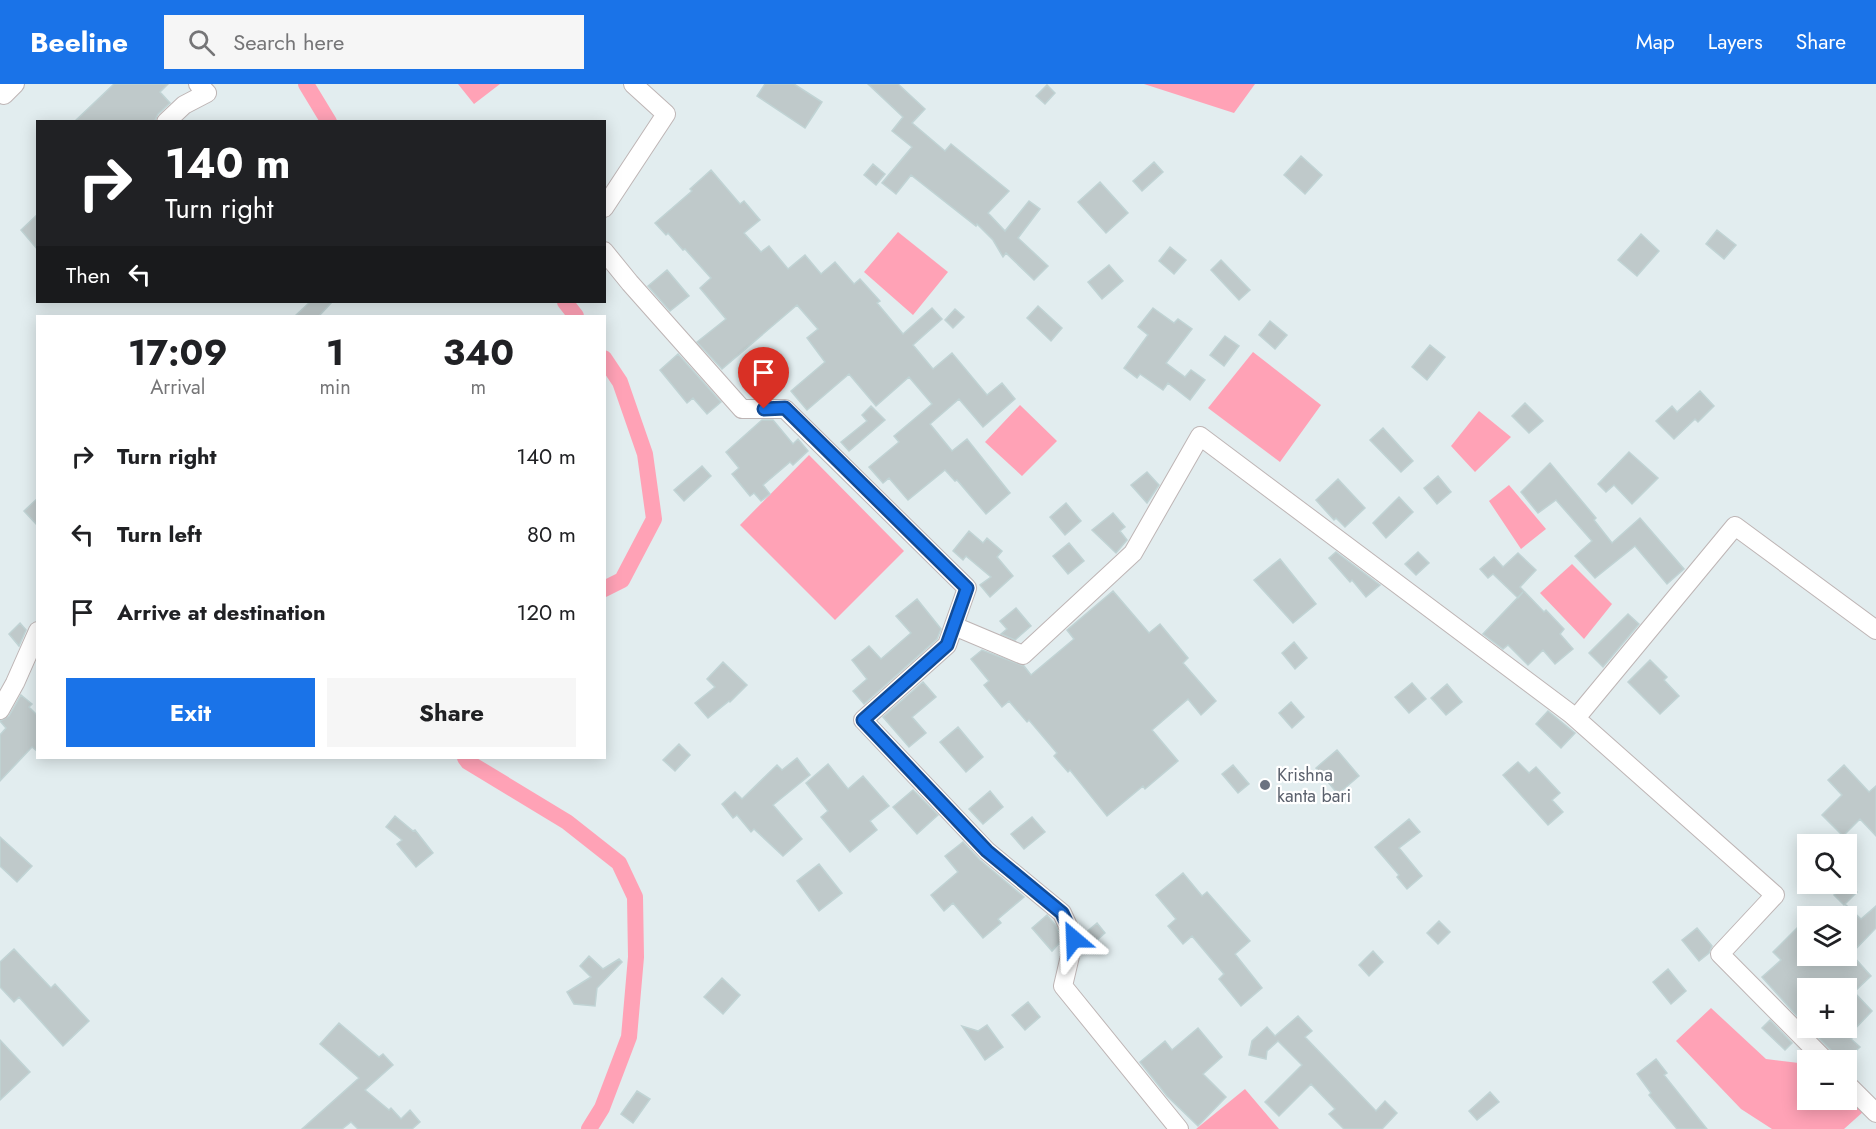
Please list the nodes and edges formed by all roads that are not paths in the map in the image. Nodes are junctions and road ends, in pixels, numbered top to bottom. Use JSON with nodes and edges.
{"nodes":[{"id":1,"x":198,"y":84,"type":"edge"},
{"id":2,"x":633,"y":84,"type":"edge"},
{"id":3,"x":168,"y":120,"type":"edge"},
{"id":4,"x":606,"y":205,"type":"edge"},
{"id":5,"x":606,"y":253,"type":"edge"},
{"id":6,"x":954,"y":626,"type":"junction"},
{"id":7,"x":1876,"y":630,"type":"edge"},
{"id":8,"x":36,"y":636,"type":"edge"},
{"id":9,"x":0,"y":710,"type":"edge"},
{"id":10,"x":1576,"y":718,"type":"junction"},
{"id":11,"x":1815,"y":1050,"type":"edge"},
{"id":12,"x":1857,"y":1094,"type":"edge"},
{"id":13,"x":1876,"y":1113,"type":"edge"},
{"id":14,"x":1179,"y":1129,"type":"edge"}],
"edges":[{"from":1,"to":3,"type":"street"},
{"from":2,"to":4,"type":"street"},
{"from":5,"to":6,"type":"street"},
{"from":6,"to":10,"type":"street"},
{"from":6,"to":14,"type":"street"},
{"from":7,"to":10,"type":"street"},
{"from":8,"to":9,"type":"street"},
{"from":10,"to":11,"type":"street"},
{"from":12,"to":13,"type":"street"}]}
